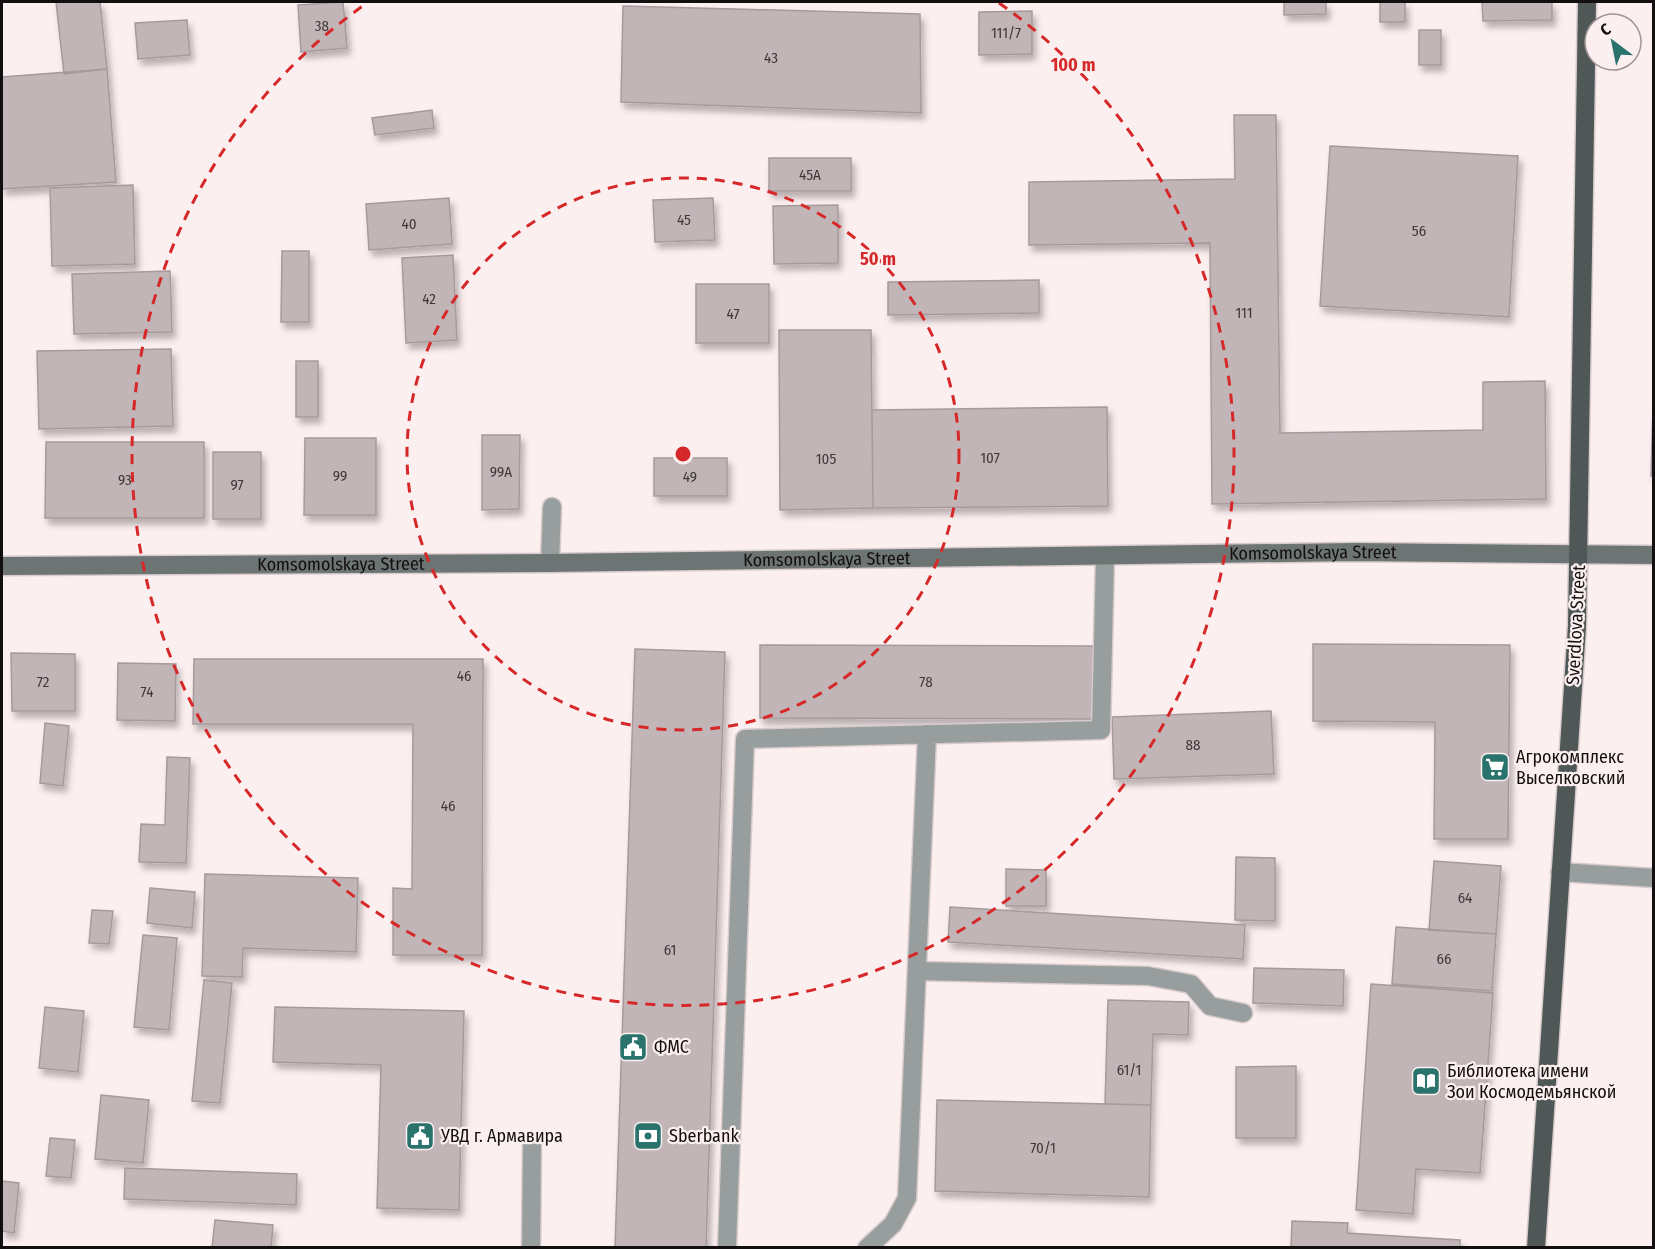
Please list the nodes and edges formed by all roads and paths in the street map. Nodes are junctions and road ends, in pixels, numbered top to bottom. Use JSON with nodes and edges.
{"nodes":[{"id":1,"x":1587,"y":2,"type":"edge"},
{"id":2,"x":552,"y":507,"type":"dead end"},
{"id":3,"x":1580,"y":553,"type":"junction"},
{"id":4,"x":1653,"y":555,"type":"edge"},
{"id":5,"x":1105,"y":556,"type":"junction"},
{"id":6,"x":550,"y":563,"type":"junction"},
{"id":7,"x":2,"y":566,"type":"edge"},
{"id":8,"x":927,"y":734,"type":"junction"},
{"id":9,"x":1560,"y":872,"type":"junction"},
{"id":10,"x":1653,"y":878,"type":"edge"},
{"id":11,"x":917,"y":971,"type":"junction"},
{"id":12,"x":1243,"y":1013,"type":"dead end"},
{"id":13,"x":532,"y":1146,"type":"dead end"},
{"id":14,"x":531,"y":1248,"type":"edge"},
{"id":15,"x":727,"y":1248,"type":"edge"},
{"id":16,"x":867,"y":1248,"type":"edge"},
{"id":17,"x":1536,"y":1248,"type":"edge"}],
"edges":[{"from":1,"to":3,"type":"main road","name":"Sverdlova Street"},
{"from":2,"to":6,"type":"street"},
{"from":3,"to":4,"type":"street","name":"Komsomolskaya Street"},
{"from":3,"to":5,"type":"street","name":"Komsomolskaya Street"},
{"from":3,"to":9,"type":"main road","name":"Sverdlova Street"},
{"from":5,"to":6,"type":"street","name":"Komsomolskaya Street"},
{"from":5,"to":8,"type":"street"},
{"from":6,"to":7,"type":"street","name":"Komsomolskaya Street"},
{"from":8,"to":11,"type":"street"},
{"from":8,"to":15,"type":"street"},
{"from":9,"to":10,"type":"street"},
{"from":9,"to":17,"type":"main road","name":"Sverdlova Street"},
{"from":11,"to":12,"type":"street"},
{"from":11,"to":16,"type":"street"},
{"from":13,"to":14,"type":"street"}]}
